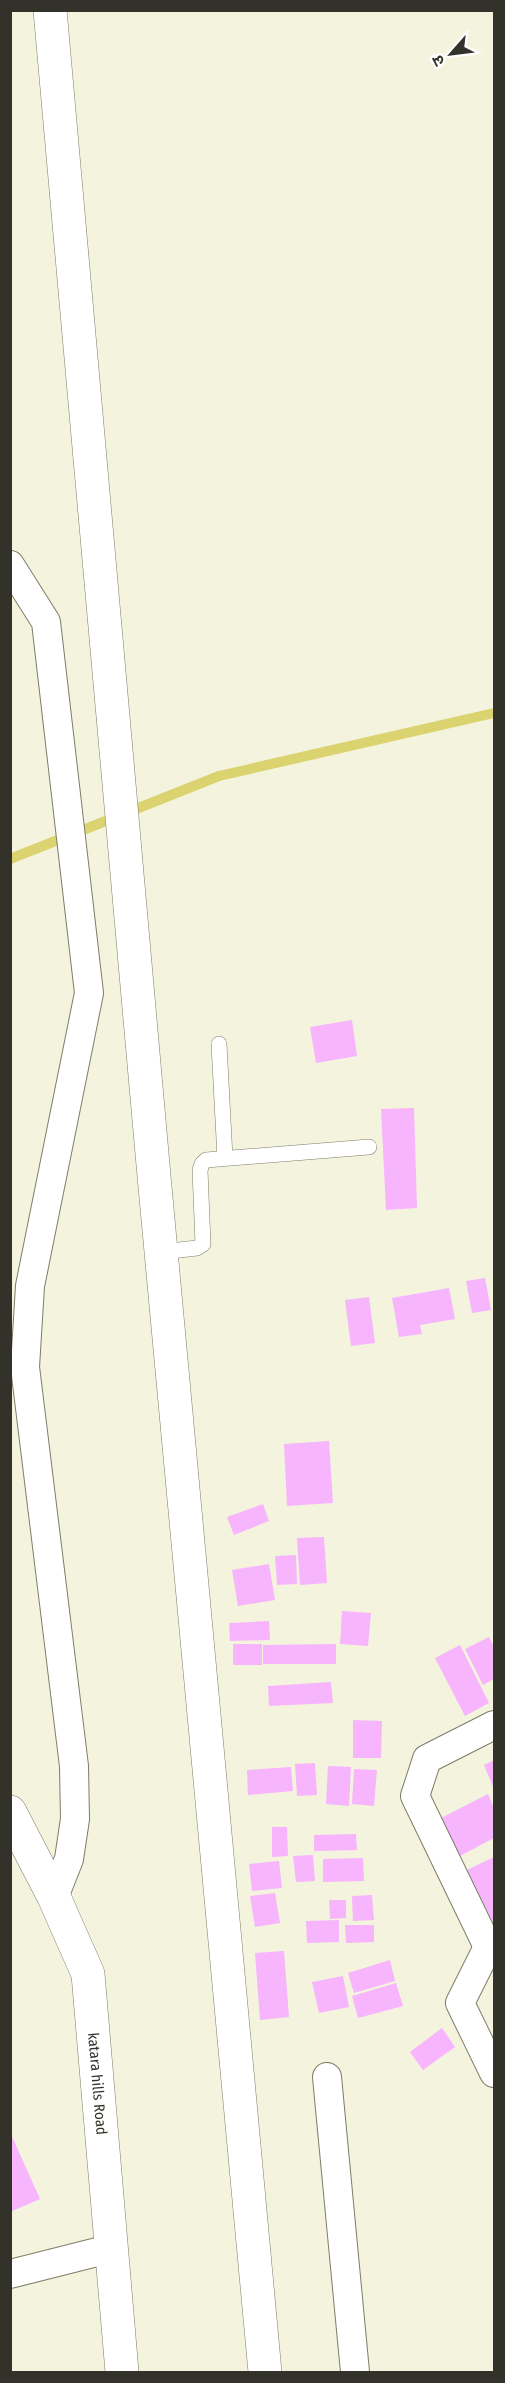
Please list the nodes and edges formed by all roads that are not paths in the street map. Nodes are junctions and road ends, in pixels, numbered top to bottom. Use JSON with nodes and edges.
{"nodes":[{"id":1,"x":50,"y":10,"type":"edge"},
{"id":2,"x":10,"y":566,"type":"edge"},
{"id":3,"x":219,"y":1044,"type":"dead end"},
{"id":4,"x":369,"y":1147,"type":"dead end"},
{"id":5,"x":225,"y":1158,"type":"junction"},
{"id":6,"x":161,"y":1252,"type":"junction"},
{"id":7,"x":495,"y":1725,"type":"edge"},
{"id":8,"x":10,"y":1812,"type":"edge"},
{"id":9,"x":54,"y":1897,"type":"junction"},
{"id":10,"x":491,"y":1946,"type":"edge"},
{"id":11,"x":495,"y":2073,"type":"edge"},
{"id":12,"x":327,"y":2077,"type":"dead end"},
{"id":13,"x":113,"y":2248,"type":"junction"},
{"id":14,"x":10,"y":2274,"type":"edge"},
{"id":15,"x":122,"y":2373,"type":"edge"},
{"id":16,"x":264,"y":2373,"type":"edge"},
{"id":17,"x":355,"y":2373,"type":"edge"}],
"edges":[{"from":1,"to":6,"type":"street"},
{"from":2,"to":9,"type":"street"},
{"from":3,"to":5,"type":"lane"},
{"from":4,"to":5,"type":"lane"},
{"from":5,"to":6,"type":"lane"},
{"from":6,"to":16,"type":"street"},
{"from":7,"to":10,"type":"street"},
{"from":8,"to":9,"type":"street","name":"katara hills Road"},
{"from":9,"to":13,"type":"street","name":"katara hills Road"},
{"from":10,"to":11,"type":"street"},
{"from":12,"to":17,"type":"street"},
{"from":13,"to":14,"type":"street"},
{"from":13,"to":15,"type":"street","name":"katara hills Road"}]}
